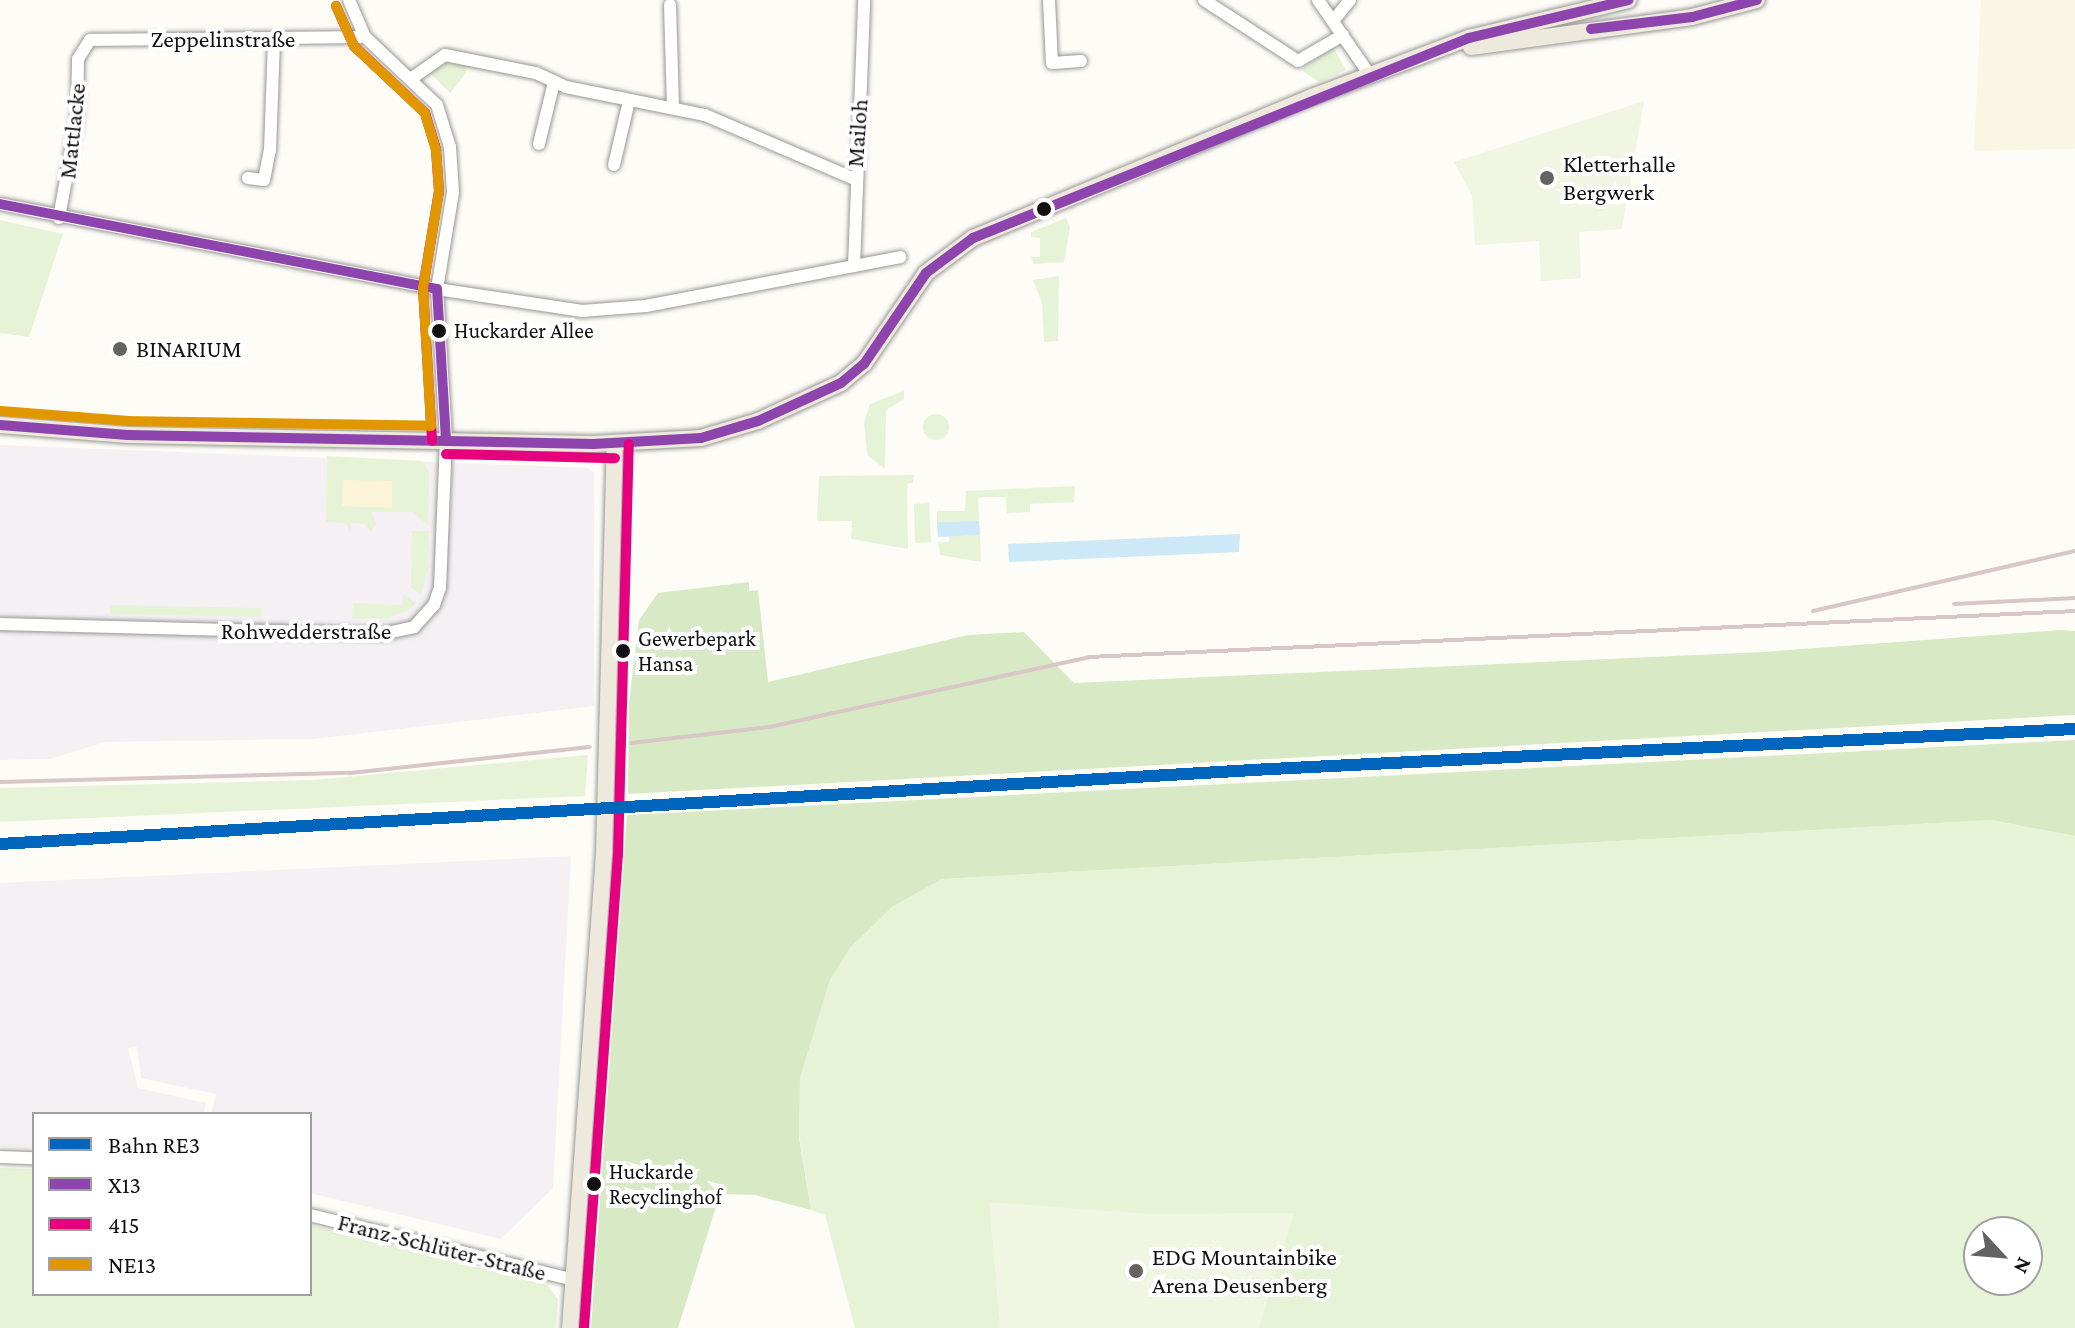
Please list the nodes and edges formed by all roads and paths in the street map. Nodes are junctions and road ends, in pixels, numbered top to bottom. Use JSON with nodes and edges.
{"nodes":[{"id":1,"x":349,"y":0,"type":"edge"},
{"id":2,"x":864,"y":0,"type":"edge"},
{"id":3,"x":1049,"y":0,"type":"edge"},
{"id":4,"x":1204,"y":0,"type":"edge"},
{"id":5,"x":1318,"y":0,"type":"edge"},
{"id":6,"x":1350,"y":0,"type":"edge"},
{"id":7,"x":1629,"y":0,"type":"edge"},
{"id":8,"x":1757,"y":0,"type":"edge"},
{"id":9,"x":669,"y":2,"type":"edge"},
{"id":10,"x":1333,"y":21,"type":"junction"},
{"id":11,"x":1343,"y":35,"type":"junction"},
{"id":12,"x":365,"y":37,"type":"junction"},
{"id":13,"x":274,"y":40,"type":"junction"},
{"id":14,"x":83,"y":45,"type":"joint"},
{"id":15,"x":1449,"y":48,"type":"junction"},
{"id":16,"x":1081,"y":61,"type":"dead end"},
{"id":17,"x":1370,"y":75,"type":"junction"},
{"id":18,"x":412,"y":78,"type":"junction"},
{"id":19,"x":554,"y":82,"type":"junction"},
{"id":20,"x":629,"y":101,"type":"junction"},
{"id":21,"x":673,"y":107,"type":"junction"},
{"id":22,"x":539,"y":144,"type":"dead end"},
{"id":23,"x":614,"y":165,"type":"dead end"},
{"id":24,"x":248,"y":178,"type":"dead end"},
{"id":25,"x":854,"y":179,"type":"junction"},
{"id":26,"x":0,"y":204,"type":"edge"},
{"id":27,"x":59,"y":218,"type":"junction"},
{"id":28,"x":900,"y":257,"type":"dead end"},
{"id":29,"x":854,"y":266,"type":"junction"},
{"id":30,"x":437,"y":289,"type":"junction"},
{"id":31,"x":0,"y":425,"type":"edge"},
{"id":32,"x":446,"y":440,"type":"junction"},
{"id":33,"x":615,"y":444,"type":"junction"},
{"id":34,"x":0,"y":624,"type":"edge"},
{"id":35,"x":0,"y":1157,"type":"edge"},
{"id":36,"x":32,"y":1158,"type":"edge"},
{"id":37,"x":312,"y":1215,"type":"edge"},
{"id":38,"x":574,"y":1280,"type":"junction"},
{"id":39,"x":570,"y":1328,"type":"edge"}],
"edges":[{"from":1,"to":12,"type":"street"},
{"from":2,"to":25,"type":"street","name":"Mailoh"},
{"from":3,"to":16,"type":"street"},
{"from":4,"to":11,"type":"street"},
{"from":5,"to":10,"type":"street"},
{"from":6,"to":10,"type":"street"},
{"from":7,"to":15,"type":"main road"},
{"from":8,"to":15,"type":"main road"},
{"from":9,"to":21,"type":"street"},
{"from":10,"to":11,"type":"street"},
{"from":11,"to":17,"type":"street"},
{"from":12,"to":13,"type":"street","name":"Zeppelinstraße"},
{"from":12,"to":18,"type":"street","name":"Rohwedderstraße"},
{"from":13,"to":14,"type":"street","name":"Zeppelinstraße"},
{"from":13,"to":24,"type":"street"},
{"from":14,"to":27,"type":"street","name":"Mattlacke"},
{"from":15,"to":17,"type":"main road"},
{"from":17,"to":33,"type":"main road"},
{"from":18,"to":19,"type":"street"},
{"from":18,"to":30,"type":"street","name":"Rohwedderstraße"},
{"from":19,"to":20,"type":"street"},
{"from":19,"to":22,"type":"street"},
{"from":20,"to":21,"type":"street"},
{"from":20,"to":23,"type":"street"},
{"from":21,"to":25,"type":"street"},
{"from":25,"to":29,"type":"street","name":"Mailoh"},
{"from":26,"to":27,"type":"street"},
{"from":27,"to":30,"type":"street"},
{"from":28,"to":29,"type":"street"},
{"from":29,"to":30,"type":"street"},
{"from":30,"to":32,"type":"street","name":"Rohwedderstraße"},
{"from":31,"to":32,"type":"main road"},
{"from":32,"to":33,"type":"main road"},
{"from":32,"to":34,"type":"street","name":"Rohwedderstraße"},
{"from":33,"to":38,"type":"main road"},
{"from":35,"to":36,"type":"street"},
{"from":37,"to":38,"type":"street","name":"Franz-Schlüter-Straße"},
{"from":38,"to":39,"type":"main road"}]}
